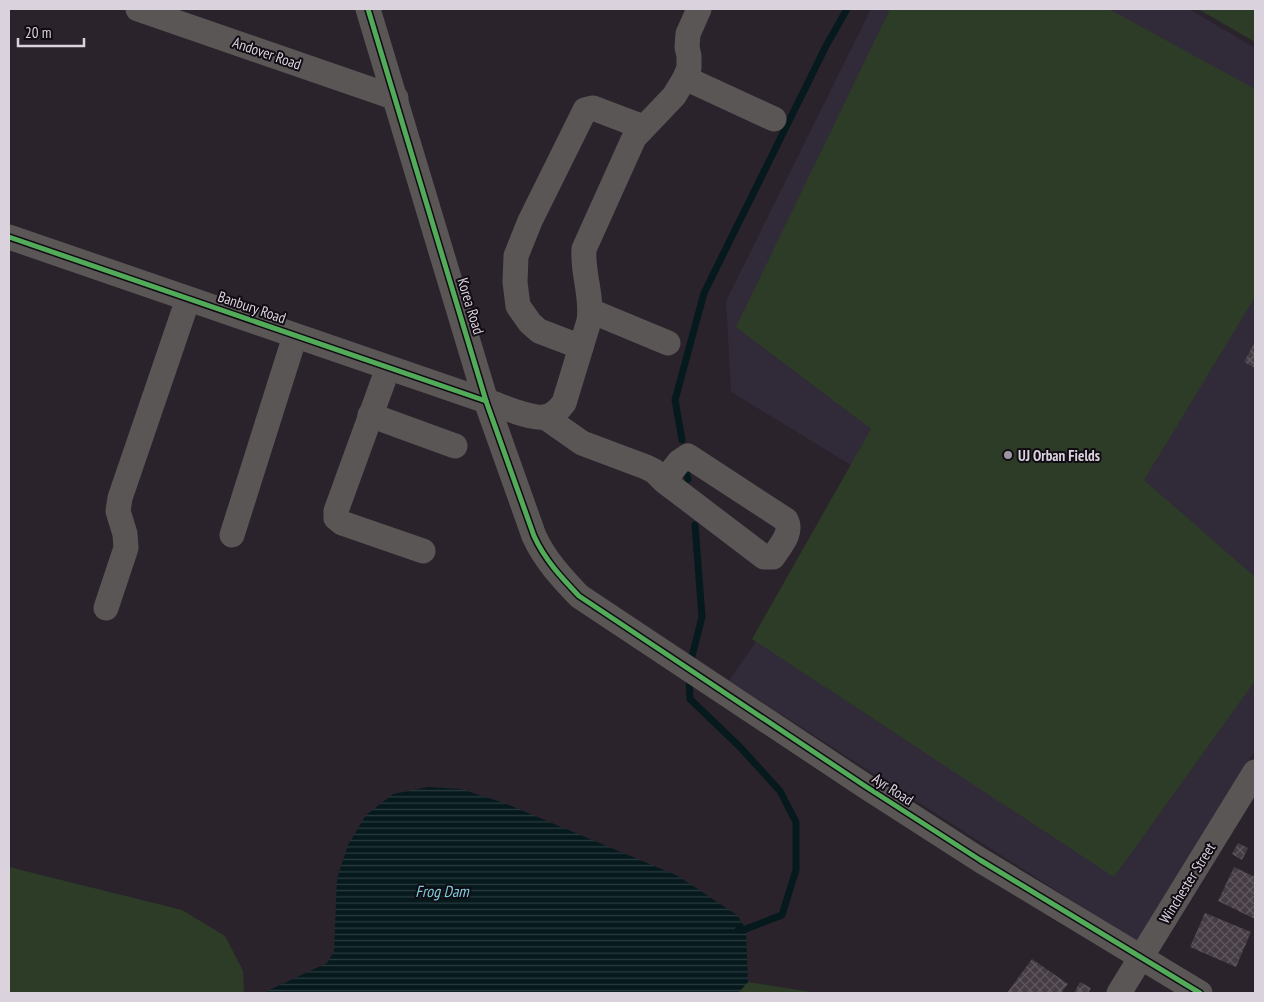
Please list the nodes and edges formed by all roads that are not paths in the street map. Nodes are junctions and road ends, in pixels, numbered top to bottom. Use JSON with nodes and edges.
{"nodes":[{"id":1,"x":138,"y":9,"type":"edge"},
{"id":2,"x":368,"y":9,"type":"edge"},
{"id":3,"x":699,"y":9,"type":"edge"},
{"id":4,"x":685,"y":78,"type":"junction"},
{"id":5,"x":396,"y":98,"type":"junction"},
{"id":6,"x":774,"y":119,"type":"dead end"},
{"id":7,"x":643,"y":127,"type":"junction"},
{"id":8,"x":9,"y":237,"type":"edge"},
{"id":9,"x":188,"y":299,"type":"junction"},
{"id":10,"x":591,"y":311,"type":"junction"},
{"id":11,"x":295,"y":336,"type":"junction"},
{"id":12,"x":668,"y":343,"type":"dead end"},
{"id":13,"x":581,"y":347,"type":"junction"},
{"id":14,"x":388,"y":368,"type":"junction"},
{"id":15,"x":486,"y":401,"type":"junction"},
{"id":16,"x":370,"y":416,"type":"junction"},
{"id":17,"x":545,"y":417,"type":"junction"},
{"id":18,"x":455,"y":446,"type":"dead end"},
{"id":19,"x":664,"y":481,"type":"junction"},
{"id":20,"x":232,"y":535,"type":"dead end"},
{"id":21,"x":423,"y":551,"type":"dead end"},
{"id":22,"x":579,"y":596,"type":"joint"},
{"id":23,"x":106,"y":608,"type":"dead end"},
{"id":24,"x":1255,"y":772,"type":"edge"},
{"id":25,"x":1140,"y":958,"type":"junction"},
{"id":26,"x":1119,"y":993,"type":"edge"},
{"id":27,"x":1200,"y":993,"type":"edge"}],
"edges":[{"from":1,"to":5,"type":"street","name":"Andover Road"},
{"from":2,"to":5,"type":"street","name":"Korea Road"},
{"from":3,"to":4,"type":"street"},
{"from":4,"to":6,"type":"street"},
{"from":4,"to":7,"type":"street"},
{"from":5,"to":15,"type":"street","name":"Korea Road"},
{"from":7,"to":10,"type":"street"},
{"from":7,"to":13,"type":"street"},
{"from":8,"to":9,"type":"street","name":"Banbury Road"},
{"from":9,"to":11,"type":"street","name":"Banbury Road"},
{"from":9,"to":23,"type":"street"},
{"from":10,"to":12,"type":"street"},
{"from":10,"to":13,"type":"street"},
{"from":11,"to":14,"type":"street","name":"Banbury Road"},
{"from":11,"to":20,"type":"street"},
{"from":13,"to":17,"type":"street"},
{"from":14,"to":15,"type":"street","name":"Banbury Road"},
{"from":14,"to":16,"type":"street"},
{"from":15,"to":17,"type":"street","name":"Banbury Road"},
{"from":15,"to":22,"type":"street","name":"Korea Road"},
{"from":16,"to":18,"type":"street"},
{"from":16,"to":21,"type":"street"},
{"from":17,"to":19,"type":"street"},
{"from":19,"to":19,"type":"street"},
{"from":22,"to":25,"type":"street","name":"Ayr Road"},
{"from":24,"to":25,"type":"street","name":"Winchester Street"},
{"from":25,"to":26,"type":"street","name":"Winchester Street"},
{"from":25,"to":27,"type":"street","name":"Ayr Road"}]}
